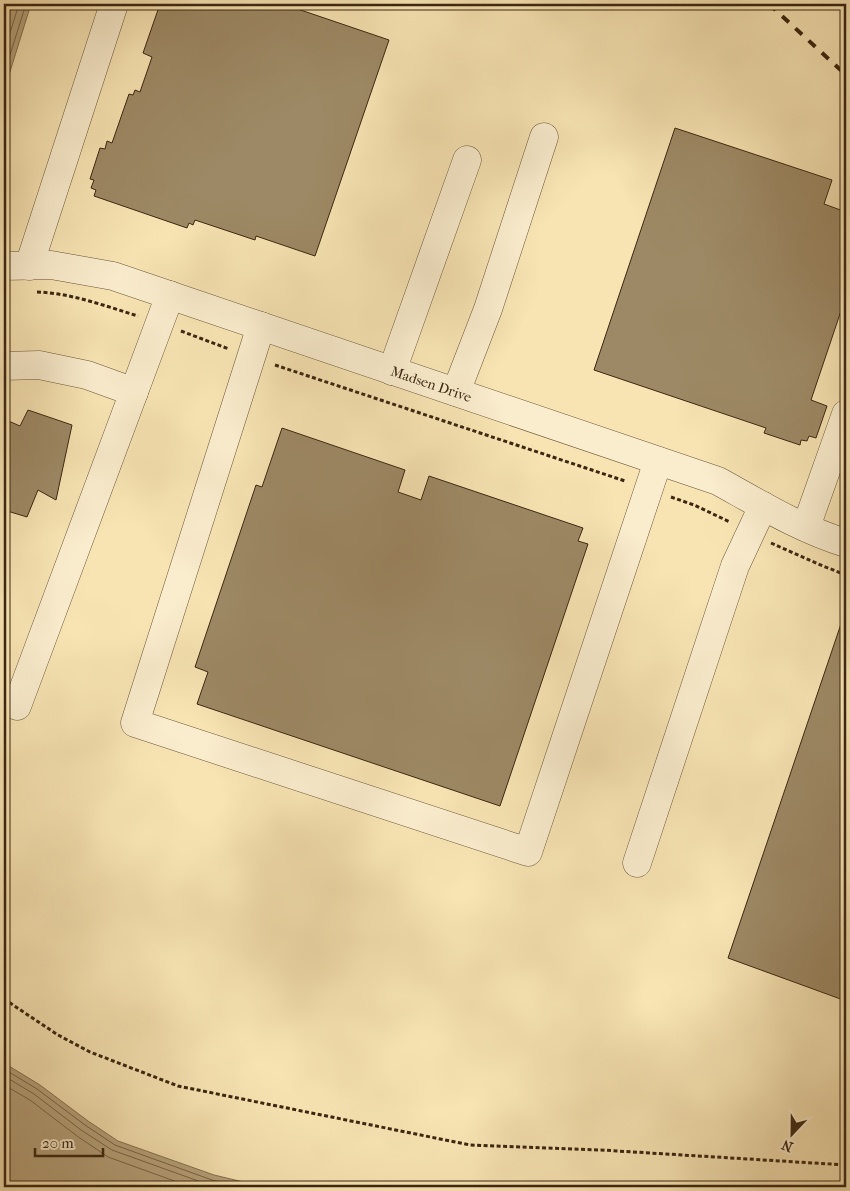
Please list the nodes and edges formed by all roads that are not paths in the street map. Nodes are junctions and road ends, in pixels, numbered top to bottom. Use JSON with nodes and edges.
{"nodes":[{"id":1,"x":114,"y":4,"type":"edge"},
{"id":2,"x":544,"y":137,"type":"dead end"},
{"id":3,"x":467,"y":160,"type":"dead end"},
{"id":4,"x":16,"y":266,"type":"edge"},
{"id":5,"x":170,"y":295,"type":"junction"},
{"id":6,"x":261,"y":326,"type":"junction"},
{"id":7,"x":4,"y":366,"type":"edge"},
{"id":8,"x":392,"y":371,"type":"junction"},
{"id":9,"x":134,"y":392,"type":"junction"},
{"id":10,"x":456,"y":392,"type":"junction"},
{"id":11,"x":844,"y":429,"type":"edge"},
{"id":12,"x":658,"y":461,"type":"junction"},
{"id":13,"x":763,"y":506,"type":"junction"},
{"id":14,"x":806,"y":526,"type":"junction"},
{"id":15,"x":846,"y":543,"type":"edge"},
{"id":16,"x":17,"y":706,"type":"dead end"},
{"id":17,"x":637,"y":864,"type":"dead end"}],
"edges":[{"from":1,"to":4,"type":"street"},
{"from":2,"to":10,"type":"street"},
{"from":3,"to":8,"type":"street"},
{"from":4,"to":5,"type":"street","name":"Madsen Drive"},
{"from":5,"to":6,"type":"street","name":"Madsen Drive"},
{"from":5,"to":9,"type":"street"},
{"from":6,"to":8,"type":"street","name":"Madsen Drive"},
{"from":6,"to":12,"type":"street"},
{"from":7,"to":9,"type":"street"},
{"from":8,"to":10,"type":"street","name":"Madsen Drive"},
{"from":9,"to":16,"type":"street"},
{"from":10,"to":12,"type":"street","name":"Madsen Drive"},
{"from":11,"to":14,"type":"street"},
{"from":12,"to":13,"type":"street","name":"Madsen Drive"},
{"from":13,"to":14,"type":"street","name":"Madsen Drive"},
{"from":13,"to":17,"type":"street"},
{"from":14,"to":15,"type":"street","name":"Madsen Drive"}]}
